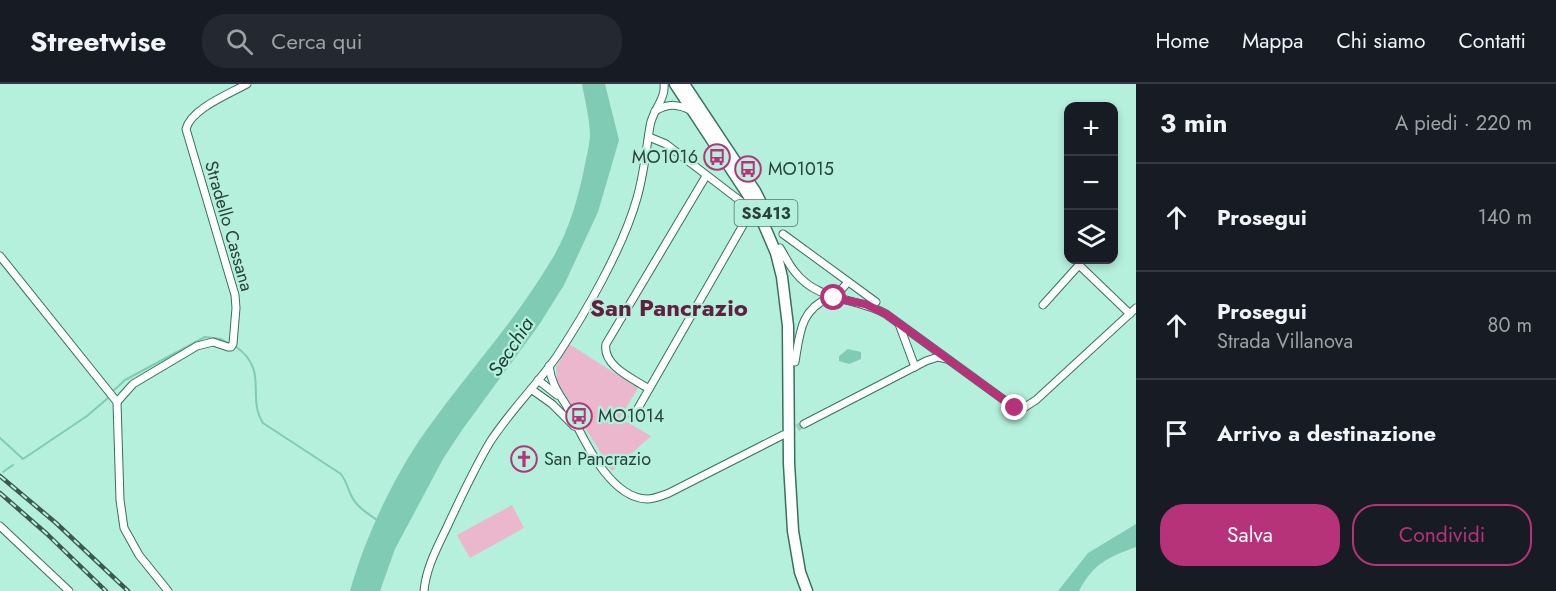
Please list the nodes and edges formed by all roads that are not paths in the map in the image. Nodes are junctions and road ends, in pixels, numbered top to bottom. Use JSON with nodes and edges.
{"nodes":[{"id":1,"x":247,"y":84,"type":"edge"},
{"id":2,"x":664,"y":84,"type":"edge"},
{"id":3,"x":675,"y":84,"type":"edge"},
{"id":4,"x":684,"y":84,"type":"edge"},
{"id":5,"x":655,"y":111,"type":"junction"},
{"id":6,"x":693,"y":111,"type":"junction"},
{"id":7,"x":649,"y":137,"type":"junction"},
{"id":8,"x":706,"y":176,"type":"junction"},
{"id":9,"x":783,"y":234,"type":"dead end"},
{"id":10,"x":780,"y":248,"type":"junction"},
{"id":11,"x":0,"y":256,"type":"edge"},
{"id":12,"x":848,"y":282,"type":"junction"},
{"id":13,"x":833,"y":298,"type":"junction"},
{"id":14,"x":876,"y":302,"type":"dead end"},
{"id":15,"x":1043,"y":306,"type":"dead end"},
{"id":16,"x":1133,"y":311,"type":"edge"},
{"id":17,"x":896,"y":320,"type":"junction"},
{"id":18,"x":952,"y":361,"type":"junction"},
{"id":19,"x":795,"y":362,"type":"junction"},
{"id":20,"x":549,"y":366,"type":"junction"},
{"id":21,"x":915,"y":367,"type":"junction"},
{"id":22,"x":538,"y":380,"type":"junction"},
{"id":23,"x":531,"y":389,"type":"junction"},
{"id":24,"x":649,"y":389,"type":"junction"},
{"id":25,"x":559,"y":397,"type":"junction"},
{"id":26,"x":117,"y":402,"type":"junction"},
{"id":27,"x":633,"y":417,"type":"dead end"},
{"id":28,"x":804,"y":424,"type":"tunnel mouth"},
{"id":29,"x":578,"y":430,"type":"junction"},
{"id":30,"x":783,"y":435,"type":"tunnel mouth"},
{"id":31,"x":792,"y":491,"type":"junction"},
{"id":32,"x":0,"y":526,"type":"edge"},
{"id":33,"x":69,"y":591,"type":"edge"},
{"id":34,"x":168,"y":591,"type":"edge"},
{"id":35,"x":424,"y":591,"type":"edge"},
{"id":36,"x":807,"y":591,"type":"edge"}],
"edges":[{"from":1,"to":26,"type":"street","name":"Stradello Cassana"},
{"from":2,"to":5,"type":"street"},
{"from":3,"to":6,"type":"main road","number":"SS413"},
{"from":4,"to":10,"type":"main road","number":"SS413"},
{"from":5,"to":6,"type":"street"},
{"from":5,"to":7,"type":"street"},
{"from":6,"to":31,"type":"main road","number":"SS413"},
{"from":7,"to":8,"type":"street"},
{"from":7,"to":20,"type":"street"},
{"from":8,"to":24,"type":"street"},
{"from":8,"to":24,"type":"street"},
{"from":9,"to":12,"type":"street"},
{"from":10,"to":13,"type":"street"},
{"from":10,"to":19,"type":"main road","number":"SS413"},
{"from":11,"to":26,"type":"street"},
{"from":12,"to":13,"type":"street"},
{"from":12,"to":14,"type":"street"},
{"from":13,"to":17,"type":"street"},
{"from":13,"to":19,"type":"street"},
{"from":15,"to":16,"type":"street"},
{"from":16,"to":18,"type":"street"},
{"from":17,"to":18,"type":"street"},
{"from":17,"to":21,"type":"street"},
{"from":18,"to":21,"type":"street"},
{"from":19,"to":31,"type":"main road","number":"SS413"},
{"from":20,"to":22,"type":"street"},
{"from":20,"to":25,"type":"street"},
{"from":21,"to":28,"type":"street"},
{"from":22,"to":23,"type":"street"},
{"from":22,"to":25,"type":"street"},
{"from":23,"to":29,"type":"street"},
{"from":23,"to":35,"type":"street"},
{"from":24,"to":27,"type":"street"},
{"from":25,"to":29,"type":"street"},
{"from":26,"to":34,"type":"street"},
{"from":29,"to":30,"type":"street"},
{"from":31,"to":36,"type":"main road","number":"SS413"},
{"from":32,"to":33,"type":"street"}]}
